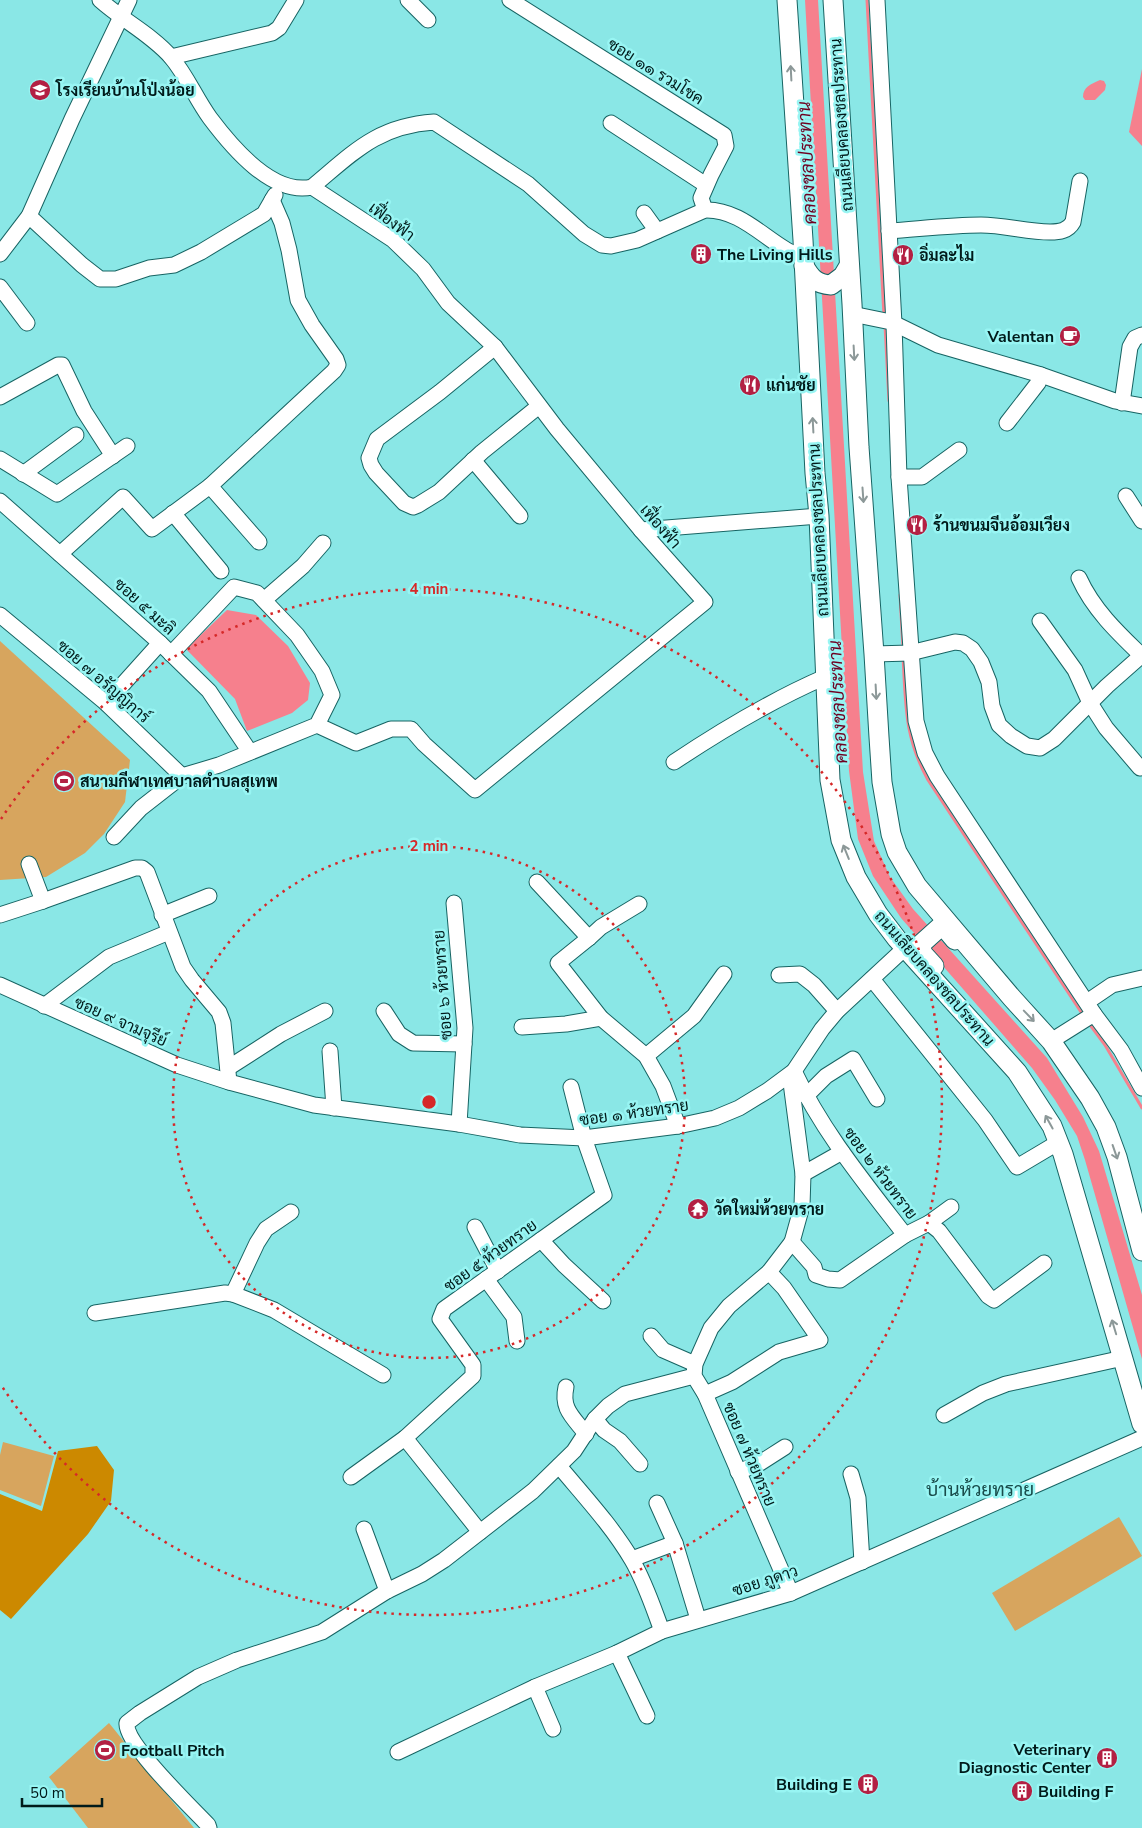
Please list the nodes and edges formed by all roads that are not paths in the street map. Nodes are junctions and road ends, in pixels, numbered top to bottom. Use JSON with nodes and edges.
{"nodes":[{"id":1,"x":100,"y":0,"type":"edge"},
{"id":2,"x":129,"y":0,"type":"edge"},
{"id":3,"x":296,"y":0,"type":"edge"},
{"id":4,"x":408,"y":0,"type":"edge"},
{"id":5,"x":510,"y":0,"type":"edge"},
{"id":6,"x":787,"y":0,"type":"edge"},
{"id":7,"x":833,"y":0,"type":"edge"},
{"id":8,"x":877,"y":0,"type":"edge"},
{"id":9,"x":122,"y":16,"type":"junction"},
{"id":10,"x":428,"y":20,"type":"dead end"},
{"id":11,"x":171,"y":57,"type":"junction"},
{"id":12,"x":610,"y":123,"type":"dead end"},
{"id":13,"x":1080,"y":181,"type":"dead end"},
{"id":14,"x":282,"y":183,"type":"junction"},
{"id":15,"x":312,"y":187,"type":"junction"},
{"id":16,"x":704,"y":198,"type":"junction"},
{"id":17,"x":272,"y":200,"type":"junction"},
{"id":18,"x":644,"y":213,"type":"dead end"},
{"id":19,"x":29,"y":216,"type":"junction"},
{"id":20,"x":657,"y":231,"type":"junction"},
{"id":21,"x":889,"y":231,"type":"junction"},
{"id":22,"x":0,"y":254,"type":"edge"},
{"id":23,"x":807,"y":267,"type":"junction"},
{"id":24,"x":846,"y":271,"type":"junction"},
{"id":25,"x":0,"y":287,"type":"edge"},
{"id":26,"x":850,"y":305,"type":"junction"},
{"id":27,"x":810,"y":306,"type":"junction"},
{"id":28,"x":27,"y":323,"type":"dead end"},
{"id":29,"x":892,"y":323,"type":"junction"},
{"id":30,"x":1142,"y":335,"type":"edge"},
{"id":31,"x":495,"y":346,"type":"junction"},
{"id":32,"x":1041,"y":375,"type":"junction"},
{"id":33,"x":0,"y":398,"type":"edge"},
{"id":34,"x":1122,"y":403,"type":"junction"},
{"id":35,"x":540,"y":406,"type":"junction"},
{"id":36,"x":1142,"y":406,"type":"edge"},
{"id":37,"x":1007,"y":422,"type":"dead end"},
{"id":38,"x":76,"y":435,"type":"dead end"},
{"id":39,"x":127,"y":446,"type":"dead end"},
{"id":40,"x":959,"y":450,"type":"dead end"},
{"id":41,"x":113,"y":456,"type":"junction"},
{"id":42,"x":0,"y":459,"type":"edge"},
{"id":43,"x":473,"y":460,"type":"junction"},
{"id":44,"x":23,"y":474,"type":"junction"},
{"id":45,"x":899,"y":477,"type":"junction"},
{"id":46,"x":210,"y":486,"type":"junction"},
{"id":47,"x":1126,"y":496,"type":"dead end"},
{"id":48,"x":0,"y":501,"type":"edge"},
{"id":49,"x":174,"y":513,"type":"junction"},
{"id":50,"x":520,"y":516,"type":"dead end"},
{"id":51,"x":819,"y":516,"type":"junction"},
{"id":52,"x":1142,"y":521,"type":"edge"},
{"id":53,"x":640,"y":530,"type":"junction"},
{"id":54,"x":259,"y":542,"type":"dead end"},
{"id":55,"x":323,"y":543,"type":"dead end"},
{"id":56,"x":60,"y":554,"type":"junction"},
{"id":57,"x":221,"y":571,"type":"dead end"},
{"id":58,"x":1079,"y":578,"type":"dead end"},
{"id":59,"x":264,"y":600,"type":"junction"},
{"id":60,"x":0,"y":615,"type":"edge"},
{"id":61,"x":1040,"y":621,"type":"dead end"},
{"id":62,"x":166,"y":649,"type":"junction"},
{"id":63,"x":895,"y":654,"type":"junction"},
{"id":64,"x":1142,"y":655,"type":"edge"},
{"id":65,"x":825,"y":677,"type":"junction"},
{"id":66,"x":106,"y":703,"type":"junction"},
{"id":67,"x":1090,"y":703,"type":"junction"},
{"id":68,"x":317,"y":725,"type":"junction"},
{"id":69,"x":250,"y":752,"type":"junction"},
{"id":70,"x":674,"y":762,"type":"dead end"},
{"id":71,"x":1140,"y":768,"type":"dead end"},
{"id":72,"x":182,"y":776,"type":"junction"},
{"id":73,"x":114,"y":837,"type":"dead end"},
{"id":74,"x":897,"y":852,"type":"junction"},
{"id":75,"x":29,"y":864,"type":"dead end"},
{"id":76,"x":537,"y":882,"type":"dead end"},
{"id":77,"x":209,"y":896,"type":"dead end"},
{"id":78,"x":43,"y":901,"type":"junction"},
{"id":79,"x":454,"y":903,"type":"dead end"},
{"id":80,"x":639,"y":904,"type":"dead end"},
{"id":81,"x":0,"y":915,"type":"edge"},
{"id":82,"x":162,"y":915,"type":"junction"},
{"id":83,"x":936,"y":924,"type":"junction"},
{"id":84,"x":168,"y":932,"type":"junction"},
{"id":85,"x":589,"y":938,"type":"junction"},
{"id":86,"x":913,"y":944,"type":"junction"},
{"id":87,"x":724,"y":974,"type":"dead end"},
{"id":88,"x":779,"y":975,"type":"dead end"},
{"id":89,"x":1142,"y":978,"type":"edge"},
{"id":90,"x":872,"y":979,"type":"junction"},
{"id":91,"x":0,"y":985,"type":"edge"},
{"id":92,"x":1012,"y":998,"type":"junction"},
{"id":93,"x":44,"y":1006,"type":"junction"},
{"id":94,"x":326,"y":1011,"type":"dead end"},
{"id":95,"x":837,"y":1011,"type":"junction"},
{"id":96,"x":1090,"y":1011,"type":"junction"},
{"id":97,"x":384,"y":1012,"type":"dead end"},
{"id":98,"x":601,"y":1018,"type":"junction"},
{"id":99,"x":522,"y":1026,"type":"dead end"},
{"id":100,"x":1051,"y":1041,"type":"junction"},
{"id":101,"x":464,"y":1044,"type":"junction"},
{"id":102,"x":330,"y":1051,"type":"dead end"},
{"id":103,"x":646,"y":1056,"type":"junction"},
{"id":104,"x":792,"y":1073,"type":"junction"},
{"id":105,"x":228,"y":1075,"type":"junction"},
{"id":106,"x":571,"y":1086,"type":"dead end"},
{"id":107,"x":1142,"y":1088,"type":"edge"},
{"id":108,"x":806,"y":1096,"type":"junction"},
{"id":109,"x":877,"y":1099,"type":"dead end"},
{"id":110,"x":334,"y":1108,"type":"junction"},
{"id":111,"x":459,"y":1124,"type":"junction"},
{"id":112,"x":678,"y":1126,"type":"junction"},
{"id":113,"x":584,"y":1138,"type":"junction"},
{"id":114,"x":1059,"y":1142,"type":"junction"},
{"id":115,"x":842,"y":1152,"type":"junction"},
{"id":116,"x":803,"y":1174,"type":"junction"},
{"id":117,"x":950,"y":1207,"type":"dead end"},
{"id":118,"x":291,"y":1212,"type":"dead end"},
{"id":119,"x":929,"y":1223,"type":"junction"},
{"id":120,"x":475,"y":1227,"type":"dead end"},
{"id":121,"x":905,"y":1235,"type":"junction"},
{"id":122,"x":541,"y":1240,"type":"junction"},
{"id":123,"x":792,"y":1242,"type":"junction"},
{"id":124,"x":1142,"y":1251,"type":"edge"},
{"id":125,"x":1044,"y":1263,"type":"dead end"},
{"id":126,"x":769,"y":1272,"type":"junction"},
{"id":127,"x":492,"y":1275,"type":"junction"},
{"id":128,"x":233,"y":1294,"type":"junction"},
{"id":129,"x":603,"y":1301,"type":"dead end"},
{"id":130,"x":95,"y":1313,"type":"dead end"},
{"id":131,"x":652,"y":1336,"type":"dead end"},
{"id":132,"x":518,"y":1341,"type":"dead end"},
{"id":133,"x":1123,"y":1358,"type":"junction"},
{"id":134,"x":695,"y":1370,"type":"junction"},
{"id":135,"x":383,"y":1375,"type":"dead end"},
{"id":136,"x":566,"y":1387,"type":"dead end"},
{"id":137,"x":705,"y":1394,"type":"junction"},
{"id":138,"x":944,"y":1415,"type":"dead end"},
{"id":139,"x":595,"y":1419,"type":"junction"},
{"id":140,"x":1142,"y":1424,"type":"edge"},
{"id":141,"x":586,"y":1434,"type":"junction"},
{"id":142,"x":405,"y":1438,"type":"junction"},
{"id":143,"x":1142,"y":1438,"type":"edge"},
{"id":144,"x":785,"y":1447,"type":"dead end"},
{"id":145,"x":640,"y":1464,"type":"dead end"},
{"id":146,"x":559,"y":1466,"type":"junction"},
{"id":147,"x":738,"y":1472,"type":"junction"},
{"id":148,"x":851,"y":1474,"type":"dead end"},
{"id":149,"x":351,"y":1477,"type":"dead end"},
{"id":150,"x":657,"y":1503,"type":"dead end"},
{"id":151,"x":364,"y":1529,"type":"dead end"},
{"id":152,"x":480,"y":1532,"type":"junction"},
{"id":153,"x":675,"y":1542,"type":"junction"},
{"id":154,"x":632,"y":1560,"type":"junction"},
{"id":155,"x":862,"y":1562,"type":"junction"},
{"id":156,"x":387,"y":1591,"type":"junction"},
{"id":157,"x":791,"y":1593,"type":"junction"},
{"id":158,"x":698,"y":1619,"type":"junction"},
{"id":159,"x":662,"y":1630,"type":"junction"},
{"id":160,"x":617,"y":1653,"type":"junction"},
{"id":161,"x":535,"y":1687,"type":"junction"},
{"id":162,"x":647,"y":1716,"type":"dead end"},
{"id":163,"x":554,"y":1729,"type":"dead end"},
{"id":164,"x":398,"y":1752,"type":"dead end"},
{"id":165,"x":209,"y":1828,"type":"edge"}],
"edges":[{"from":1,"to":9,"type":"street"},
{"from":2,"to":9,"type":"street"},
{"from":3,"to":11,"type":"street"},
{"from":4,"to":10,"type":"street"},
{"from":5,"to":16,"type":"street","name":"ซอย ๑๑ รวมโชค"},
{"from":23,"to":6,"type":"main road","name":"ถนนเลียบคลองชลประทาน","one_way":true},
{"from":7,"to":24,"type":"main road","name":"ถนนเลียบคลองชลประทาน"},
{"from":8,"to":21,"type":"street"},
{"from":9,"to":11,"type":"street"},
{"from":9,"to":19,"type":"street"},
{"from":11,"to":14,"type":"street"},
{"from":12,"to":16,"type":"street"},
{"from":13,"to":21,"type":"street"},
{"from":14,"to":15,"type":"street"},
{"from":14,"to":17,"type":"street"},
{"from":15,"to":20,"type":"street"},
{"from":15,"to":31,"type":"street","name":"เฟื่องฟ้า"},
{"from":16,"to":20,"type":"street"},
{"from":16,"to":23,"type":"street"},
{"from":17,"to":19,"type":"street"},
{"from":17,"to":46,"type":"street"},
{"from":18,"to":20,"type":"street"},
{"from":19,"to":22,"type":"street"},
{"from":21,"to":29,"type":"street"},
{"from":23,"to":24,"type":"main road"},
{"from":23,"to":27,"type":"main road","name":"ถนนเลียบคลองชลประทาน"},
{"from":24,"to":26,"type":"main road","name":"ถนนเลียบคลองชลประทาน"},
{"from":25,"to":28,"type":"street"},
{"from":26,"to":27,"type":"main road"},
{"from":26,"to":29,"type":"street"},
{"from":26,"to":63,"type":"main road","name":"ถนนเลียบคลองชลประทาน","one_way":true},
{"from":51,"to":27,"type":"main road","name":"ถนนเลียบคลองชลประทาน","one_way":true},
{"from":29,"to":32,"type":"street"},
{"from":29,"to":45,"type":"street"},
{"from":30,"to":34,"type":"street"},
{"from":31,"to":35,"type":"street","name":"เฟื่องฟ้า"},
{"from":31,"to":43,"type":"street"},
{"from":32,"to":34,"type":"street"},
{"from":32,"to":37,"type":"street"},
{"from":33,"to":41,"type":"street"},
{"from":34,"to":36,"type":"street"},
{"from":35,"to":43,"type":"street"},
{"from":35,"to":53,"type":"street","name":"เฟื่องฟ้า"},
{"from":38,"to":44,"type":"street"},
{"from":39,"to":41,"type":"street"},
{"from":40,"to":45,"type":"street"},
{"from":41,"to":44,"type":"street"},
{"from":42,"to":44,"type":"street"},
{"from":43,"to":50,"type":"street"},
{"from":45,"to":63,"type":"street"},
{"from":46,"to":49,"type":"street"},
{"from":46,"to":54,"type":"street"},
{"from":47,"to":52,"type":"street"},
{"from":48,"to":56,"type":"street","name":"ซอย ๕ มะลิ"},
{"from":49,"to":56,"type":"street"},
{"from":49,"to":57,"type":"street"},
{"from":51,"to":53,"type":"street"},
{"from":51,"to":65,"type":"main road","name":"ถนนเลียบคลองชลประทาน"},
{"from":53,"to":68,"type":"street","name":"เฟื่องฟ้า"},
{"from":55,"to":59,"type":"street"},
{"from":56,"to":62,"type":"street","name":"ซอย ๕ มะลิ"},
{"from":58,"to":64,"type":"street"},
{"from":59,"to":62,"type":"street"},
{"from":59,"to":68,"type":"street"},
{"from":60,"to":66,"type":"street","name":"ซอย ๗ อรัญญิการ์"},
{"from":61,"to":67,"type":"street"},
{"from":62,"to":66,"type":"street"},
{"from":62,"to":69,"type":"street","name":"ซอย ๕ มะลิ"},
{"from":63,"to":67,"type":"street"},
{"from":63,"to":74,"type":"main road","name":"ถนนเลียบคลองชลประทาน","one_way":true},
{"from":63,"to":96,"type":"street"},
{"from":64,"to":67,"type":"street"},
{"from":65,"to":70,"type":"street"},
{"from":86,"to":65,"type":"main road","name":"ถนนเลียบคลองชลประทาน","one_way":true},
{"from":66,"to":72,"type":"street","name":"ซอย ๗ อรัญญิการ์"},
{"from":67,"to":71,"type":"street"},
{"from":68,"to":69,"type":"street"},
{"from":69,"to":72,"type":"street"},
{"from":72,"to":73,"type":"street"},
{"from":74,"to":83,"type":"main road"},
{"from":74,"to":92,"type":"main road","name":"ถนนเลียบคลองชลประทาน"},
{"from":75,"to":78,"type":"street"},
{"from":76,"to":85,"type":"street"},
{"from":77,"to":82,"type":"street"},
{"from":78,"to":81,"type":"street"},
{"from":78,"to":82,"type":"street"},
{"from":79,"to":101,"type":"street","name":"ซอย ๖ ห้วยทราย"},
{"from":80,"to":85,"type":"street"},
{"from":82,"to":84,"type":"street"},
{"from":83,"to":86,"type":"main road"},
{"from":83,"to":92,"type":"main road"},
{"from":84,"to":93,"type":"street"},
{"from":84,"to":105,"type":"street"},
{"from":85,"to":98,"type":"street"},
{"from":86,"to":90,"type":"street","name":"ซอย ๑ ห้วยทราย"},
{"from":114,"to":86,"type":"main road","name":"ถนนเลียบคลองชลประทาน","one_way":true},
{"from":87,"to":103,"type":"street"},
{"from":88,"to":95,"type":"street"},
{"from":89,"to":96,"type":"street"},
{"from":90,"to":95,"type":"street","name":"ซอย ๑ ห้วยทราย"},
{"from":90,"to":114,"type":"street"},
{"from":91,"to":93,"type":"street","name":"ซอย ๙ จามจุรีย์"},
{"from":92,"to":100,"type":"main road","name":"ถนนเลียบคลองชลประทาน","one_way":true},
{"from":93,"to":105,"type":"street","name":"ซอย ๙ จามจุรีย์"},
{"from":94,"to":105,"type":"street"},
{"from":95,"to":104,"type":"street","name":"ซอย ๑ ห้วยทราย"},
{"from":96,"to":100,"type":"street"},
{"from":96,"to":107,"type":"street"},
{"from":97,"to":101,"type":"street"},
{"from":98,"to":99,"type":"street"},
{"from":98,"to":103,"type":"street"},
{"from":100,"to":124,"type":"main road","name":"ถนนเลียบคลองชลประทาน","one_way":true},
{"from":101,"to":111,"type":"street","name":"ซอย ๖ ห้วยทราย"},
{"from":102,"to":110,"type":"street"},
{"from":103,"to":112,"type":"street"},
{"from":104,"to":108,"type":"street","name":"ซอย ๒ ห้วยทราย"},
{"from":104,"to":112,"type":"street","name":"ซอย ๑ ห้วยทราย"},
{"from":104,"to":116,"type":"street"},
{"from":105,"to":110,"type":"street","name":"ซอย ๑ ห้วยทราย"},
{"from":106,"to":113,"type":"street"},
{"from":108,"to":109,"type":"street"},
{"from":108,"to":115,"type":"street","name":"ซอย ๒ ห้วยทราย"},
{"from":110,"to":111,"type":"street","name":"ซอย ๑ ห้วยทราย"},
{"from":111,"to":113,"type":"street","name":"ซอย ๑ ห้วยทราย"},
{"from":112,"to":113,"type":"street","name":"ซอย ๑ ห้วยทราย"},
{"from":113,"to":122,"type":"street","name":"ซอย ๕ ห้วยทราย"},
{"from":133,"to":114,"type":"main road","name":"ถนนเลียบคลองชลประทาน","one_way":true},
{"from":115,"to":116,"type":"street"},
{"from":115,"to":121,"type":"street","name":"ซอย ๒ ห้วยทราย"},
{"from":116,"to":123,"type":"street"},
{"from":117,"to":119,"type":"street"},
{"from":118,"to":128,"type":"street"},
{"from":119,"to":121,"type":"street","name":"ซอย ๒ ห้วยทราย"},
{"from":119,"to":125,"type":"street","name":"ซอย ๒ ห้วยทราย"},
{"from":120,"to":127,"type":"street"},
{"from":121,"to":123,"type":"street"},
{"from":122,"to":127,"type":"street","name":"ซอย ๕ ห้วยทราย"},
{"from":122,"to":129,"type":"street"},
{"from":123,"to":126,"type":"street"},
{"from":126,"to":134,"type":"street"},
{"from":126,"to":137,"type":"street"},
{"from":127,"to":132,"type":"street"},
{"from":127,"to":142,"type":"street","name":"ซอย ๕ ห้วยทราย"},
{"from":128,"to":130,"type":"street"},
{"from":128,"to":135,"type":"street"},
{"from":131,"to":134,"type":"street"},
{"from":133,"to":138,"type":"street"},
{"from":133,"to":140,"type":"main road","name":"ถนนเลียบคลองชลประทาน"},
{"from":134,"to":137,"type":"street","name":"ซอย ๗ ห้วยทราย"},
{"from":134,"to":139,"type":"street"},
{"from":136,"to":141,"type":"street"},
{"from":137,"to":147,"type":"street","name":"ซอย ๗ ห้วยทราย"},
{"from":139,"to":141,"type":"street"},
{"from":139,"to":145,"type":"street"},
{"from":141,"to":146,"type":"street"},
{"from":142,"to":149,"type":"street","name":"ซอย ๕ ห้วยทราย"},
{"from":142,"to":152,"type":"street"},
{"from":143,"to":155,"type":"street","name":"ซอย ภูดาว"},
{"from":144,"to":147,"type":"street"},
{"from":146,"to":152,"type":"street"},
{"from":146,"to":154,"type":"street"},
{"from":147,"to":157,"type":"street","name":"ซอย ๗ ห้วยทราย"},
{"from":148,"to":155,"type":"street"},
{"from":150,"to":153,"type":"street"},
{"from":151,"to":156,"type":"street"},
{"from":152,"to":156,"type":"street"},
{"from":153,"to":154,"type":"street"},
{"from":153,"to":158,"type":"street"},
{"from":154,"to":159,"type":"street"},
{"from":155,"to":157,"type":"street","name":"ซอย ภูดาว"},
{"from":156,"to":165,"type":"street"},
{"from":157,"to":158,"type":"street","name":"ซอย ภูดาว"},
{"from":158,"to":159,"type":"street","name":"ซอย ภูดาว"},
{"from":159,"to":160,"type":"street","name":"ซอย ภูดาว"},
{"from":160,"to":161,"type":"street","name":"ซอย ภูดาว"},
{"from":160,"to":162,"type":"street"},
{"from":161,"to":163,"type":"street"},
{"from":161,"to":164,"type":"street","name":"ซอย ภูดาว"}]}
